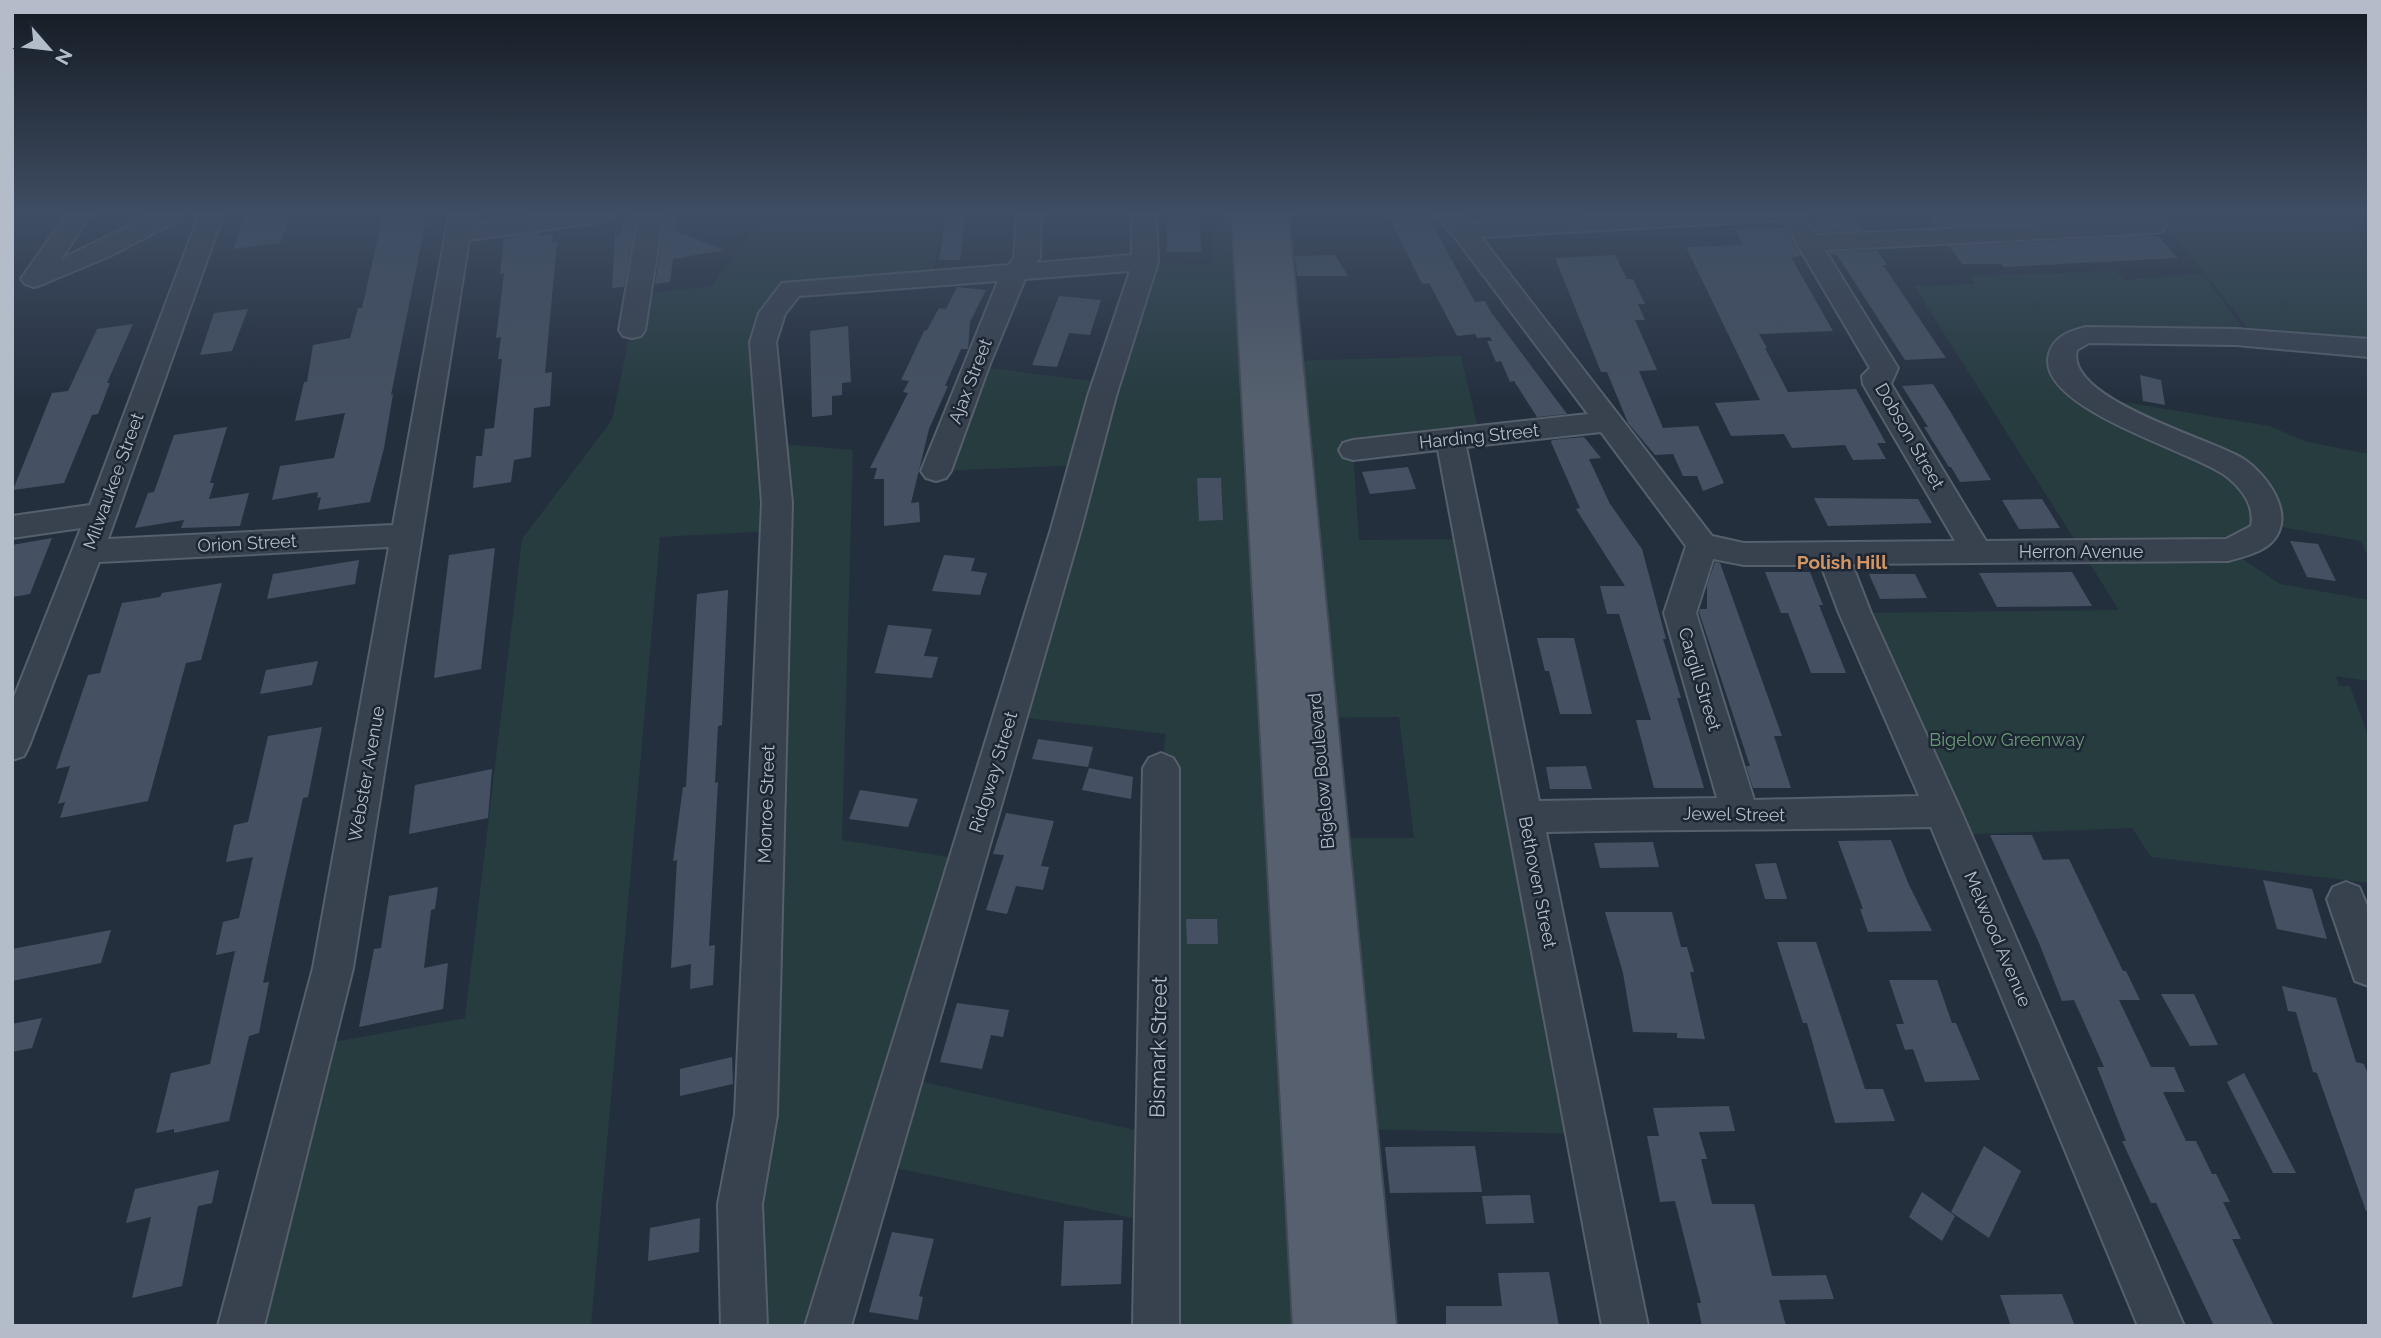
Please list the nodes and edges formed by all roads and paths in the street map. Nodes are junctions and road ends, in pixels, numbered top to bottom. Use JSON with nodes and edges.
{"nodes":[{"id":1,"x":188,"y":277,"type":"edge"},
{"id":2,"x":450,"y":277,"type":"edge"},
{"id":3,"x":641,"y":277,"type":"edge"},
{"id":4,"x":935,"y":277,"type":"edge"},
{"id":5,"x":1012,"y":277,"type":"edge"},
{"id":6,"x":1140,"y":277,"type":"edge"},
{"id":7,"x":1250,"y":277,"type":"edge"},
{"id":8,"x":1279,"y":277,"type":"edge"},
{"id":9,"x":1509,"y":277,"type":"edge"},
{"id":10,"x":1830,"y":277,"type":"edge"},
{"id":11,"x":632,"y":330,"type":"dead end"},
{"id":12,"x":2369,"y":348,"type":"edge"},
{"id":13,"x":1606,"y":422,"type":"junction"},
{"id":14,"x":1450,"y":439,"type":"junction"},
{"id":15,"x":1353,"y":450,"type":"dead end"},
{"id":16,"x":936,"y":471,"type":"dead end"},
{"id":17,"x":100,"y":513,"type":"junction"},
{"id":18,"x":12,"y":527,"type":"edge"},
{"id":19,"x":406,"y":535,"type":"junction"},
{"id":20,"x":1702,"y":545,"type":"junction"},
{"id":21,"x":88,"y":551,"type":"junction"},
{"id":22,"x":1977,"y":551,"type":"junction"},
{"id":23,"x":1833,"y":554,"type":"junction"},
{"id":24,"x":12,"y":746,"type":"edge"},
{"id":25,"x":1161,"y":768,"type":"dead end"},
{"id":26,"x":1943,"y":811,"type":"junction"},
{"id":27,"x":1740,"y":814,"type":"junction"},
{"id":28,"x":1525,"y":817,"type":"junction"},
{"id":29,"x":2346,"y":899,"type":"dead end"},
{"id":30,"x":2369,"y":968,"type":"edge"},
{"id":31,"x":241,"y":1326,"type":"edge"},
{"id":32,"x":744,"y":1326,"type":"edge"},
{"id":33,"x":828,"y":1326,"type":"edge"},
{"id":34,"x":1156,"y":1326,"type":"edge"},
{"id":35,"x":1320,"y":1326,"type":"edge"},
{"id":36,"x":1370,"y":1326,"type":"edge"},
{"id":37,"x":1625,"y":1326,"type":"edge"},
{"id":38,"x":2161,"y":1326,"type":"edge"}],
"edges":[{"from":1,"to":17,"type":"street","name":"Milwaukee Street"},
{"from":2,"to":19,"type":"street","name":"Webster Avenue"},
{"from":3,"to":11,"type":"street"},
{"from":4,"to":32,"type":"street","name":"Monroe Street"},
{"from":5,"to":16,"type":"street","name":"Ajax Street"},
{"from":6,"to":33,"type":"street","name":"Ridgway Street"},
{"from":7,"to":35,"type":"main road","name":"Bigelow Boulevard"},
{"from":8,"to":36,"type":"main road","name":"Bigelow Boulevard"},
{"from":9,"to":13,"type":"street"},
{"from":10,"to":22,"type":"street","name":"Dobson Street"},
{"from":12,"to":22,"type":"street","name":"Herron Avenue"},
{"from":13,"to":14,"type":"street","name":"Harding Street"},
{"from":13,"to":20,"type":"street"},
{"from":14,"to":15,"type":"street","name":"Harding Street"},
{"from":14,"to":28,"type":"street","name":"Bethoven Street"},
{"from":17,"to":18,"type":"street"},
{"from":17,"to":21,"type":"street","name":"Milwaukee Street"},
{"from":19,"to":21,"type":"street","name":"Orion Street"},
{"from":19,"to":31,"type":"street","name":"Webster Avenue"},
{"from":20,"to":23,"type":"street","name":"Herron Avenue"},
{"from":20,"to":27,"type":"street","name":"Cargill Street"},
{"from":21,"to":24,"type":"street","name":"Milwaukee Street"},
{"from":22,"to":23,"type":"street","name":"Herron Avenue"},
{"from":23,"to":26,"type":"street","name":"Melwood Avenue"},
{"from":25,"to":34,"type":"street","name":"Bismark Street"},
{"from":26,"to":27,"type":"street","name":"Jewel Street"},
{"from":26,"to":38,"type":"street","name":"Melwood Avenue"},
{"from":27,"to":28,"type":"street","name":"Jewel Street"},
{"from":28,"to":37,"type":"street","name":"Bethoven Street"},
{"from":29,"to":30,"type":"street"}]}
